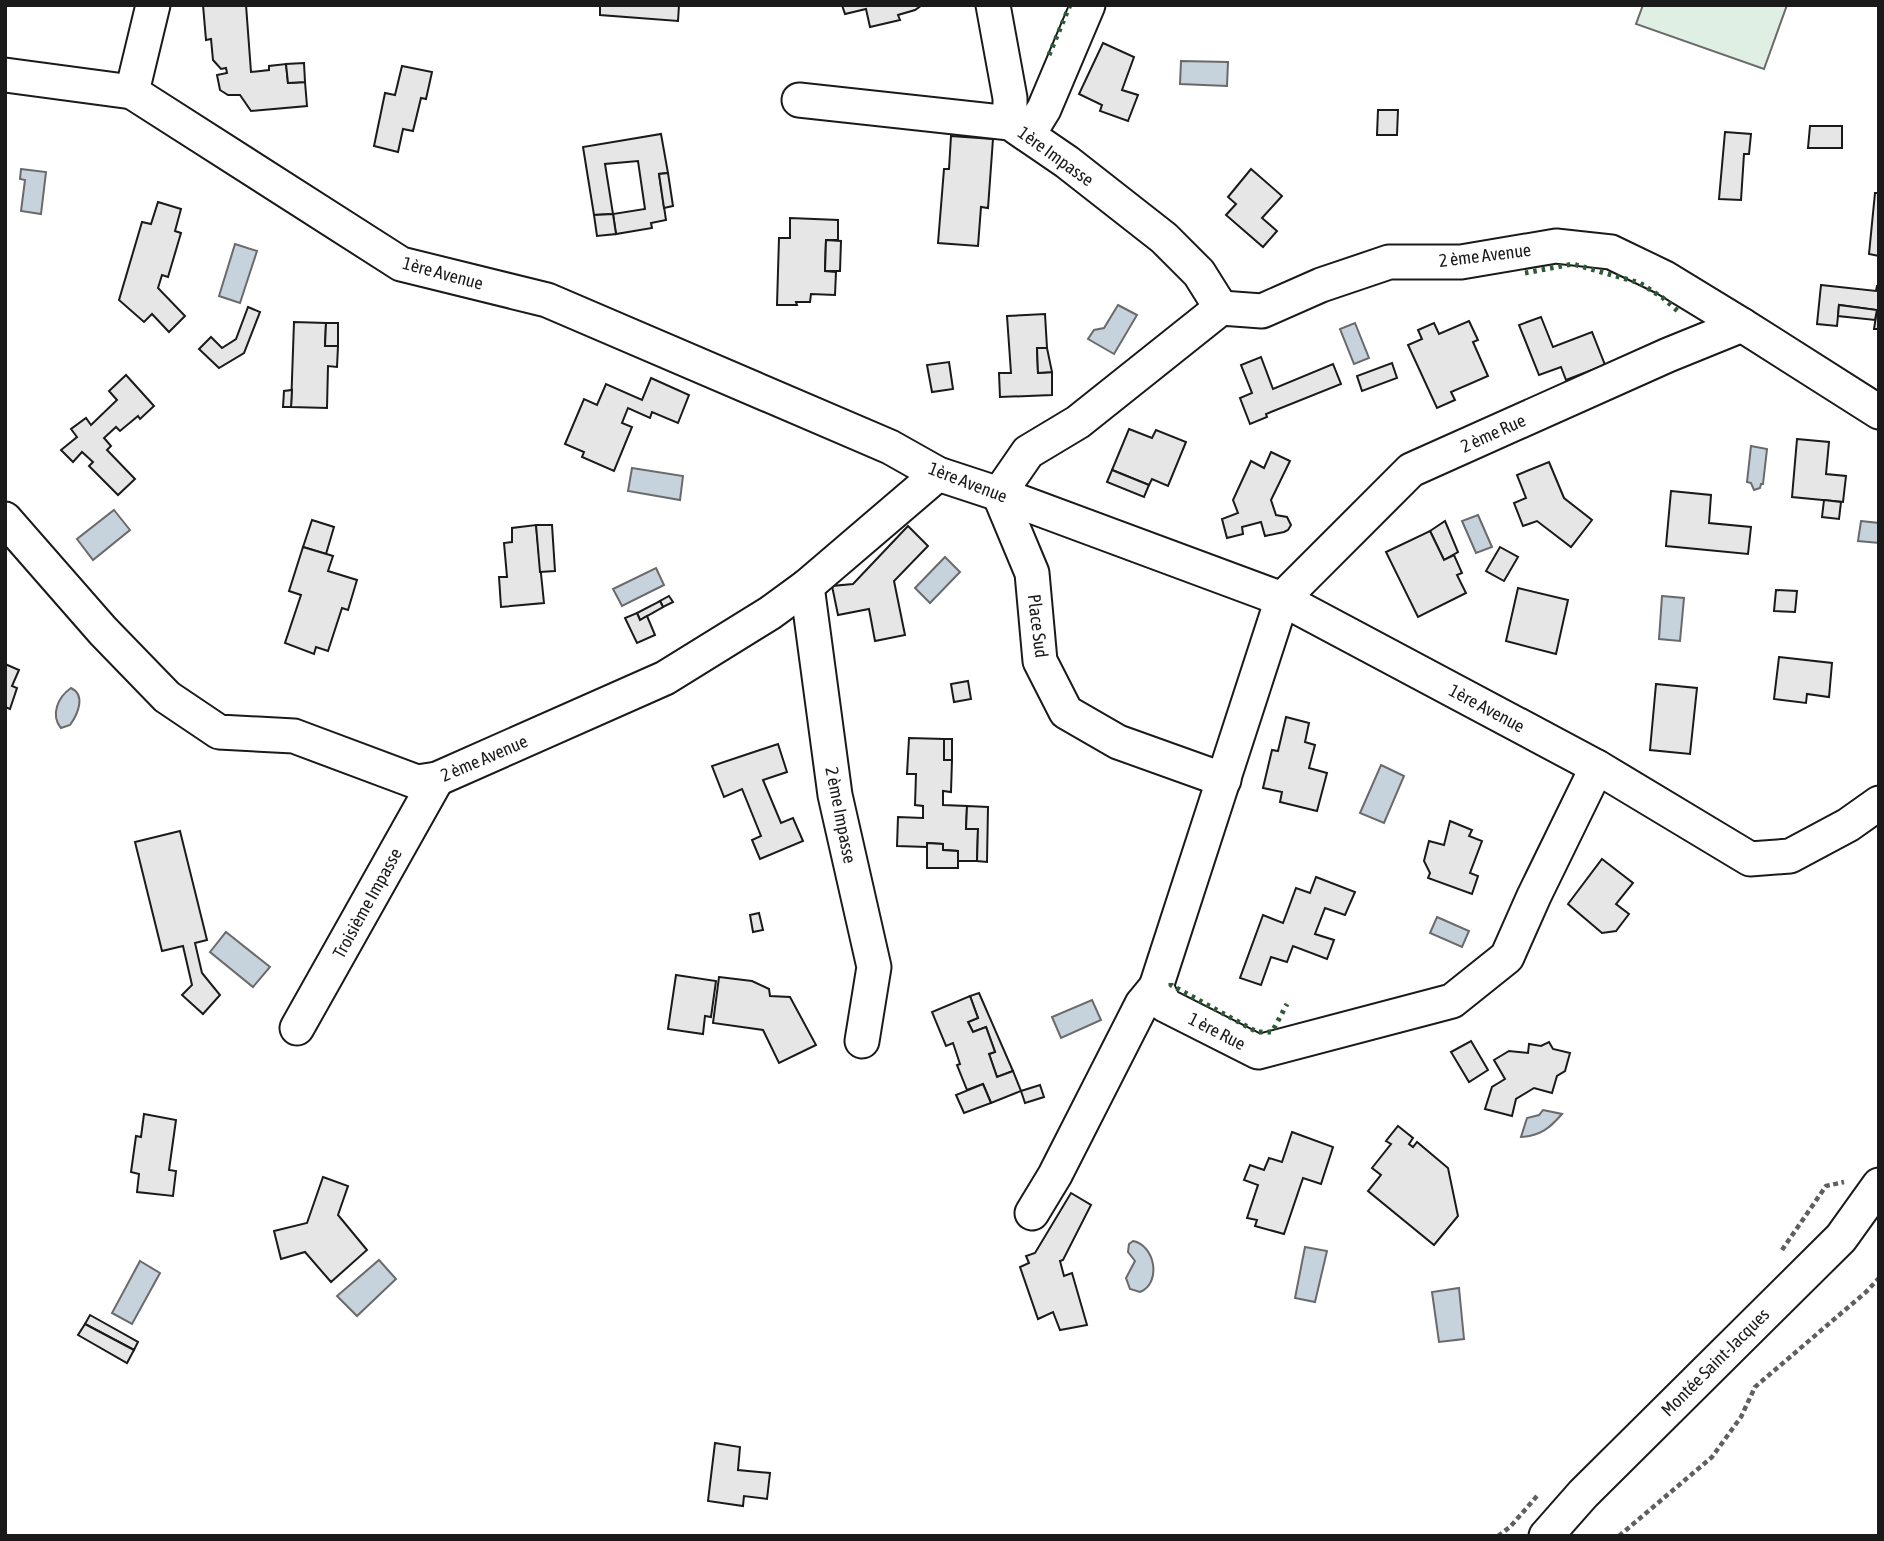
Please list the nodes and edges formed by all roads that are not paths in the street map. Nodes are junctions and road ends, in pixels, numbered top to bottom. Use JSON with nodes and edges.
{"nodes":[{"id":1,"x":153,"y":5,"type":"edge"},
{"id":2,"x":993,"y":5,"type":"edge"},
{"id":3,"x":1088,"y":5,"type":"edge"},
{"id":4,"x":5,"y":75,"type":"edge"},
{"id":5,"x":132,"y":92,"type":"junction"},
{"id":6,"x":799,"y":100,"type":"dead end"},
{"id":7,"x":1019,"y":129,"type":"junction"},
{"id":8,"x":1221,"y":308,"type":"junction"},
{"id":9,"x":1742,"y":325,"type":"junction"},
{"id":10,"x":1879,"y":412,"type":"edge"},
{"id":11,"x":938,"y":474,"type":"junction"},
{"id":12,"x":999,"y":494,"type":"junction"},
{"id":13,"x":5,"y":519,"type":"edge"},
{"id":14,"x":807,"y":586,"type":"junction"},
{"id":15,"x":1282,"y":599,"type":"junction"},
{"id":16,"x":1597,"y":767,"type":"junction"},
{"id":17,"x":437,"y":779,"type":"junction"},
{"id":18,"x":1224,"y":780,"type":"junction"},
{"id":19,"x":1879,"y":803,"type":"edge"},
{"id":20,"x":1157,"y":987,"type":"junction"},
{"id":21,"x":297,"y":1028,"type":"dead end"},
{"id":22,"x":862,"y":1041,"type":"dead end"},
{"id":23,"x":1879,"y":1185,"type":"edge"},
{"id":24,"x":1031,"y":1213,"type":"dead end"},
{"id":25,"x":1546,"y":1536,"type":"edge"}],
"edges":[{"from":1,"to":5,"type":"street"},
{"from":2,"to":7,"type":"street"},
{"from":3,"to":7,"type":"street"},
{"from":4,"to":5,"type":"street","name":"1ère Avenue"},
{"from":5,"to":11,"type":"street","name":"1ère Avenue"},
{"from":6,"to":7,"type":"street","name":"1ère Impasse"},
{"from":7,"to":8,"type":"street","name":"1ère Impasse"},
{"from":8,"to":9,"type":"street","name":"2 ème Avenue"},
{"from":8,"to":12,"type":"street"},
{"from":9,"to":10,"type":"street","name":"2 ème Avenue"},
{"from":9,"to":15,"type":"street","name":"2 ème Rue"},
{"from":11,"to":12,"type":"street","name":"1ère Avenue"},
{"from":11,"to":14,"type":"street","name":"2 ème Avenue"},
{"from":12,"to":15,"type":"street","name":"1ère Avenue"},
{"from":12,"to":18,"type":"street","name":"Place Sud"},
{"from":13,"to":17,"type":"street","name":"2 ème Avenue"},
{"from":14,"to":17,"type":"street","name":"2 ème Avenue"},
{"from":14,"to":22,"type":"street","name":"2 ème Impasse"},
{"from":15,"to":16,"type":"street","name":"1ère Avenue"},
{"from":15,"to":18,"type":"street"},
{"from":16,"to":19,"type":"street","name":"1ère Avenue"},
{"from":16,"to":20,"type":"street","name":"1 ère Rue"},
{"from":17,"to":21,"type":"street","name":"Troisième Impasse"},
{"from":18,"to":20,"type":"street"},
{"from":20,"to":24,"type":"street"},
{"from":23,"to":25,"type":"street","name":"Montée Saint-Jacques"}]}
